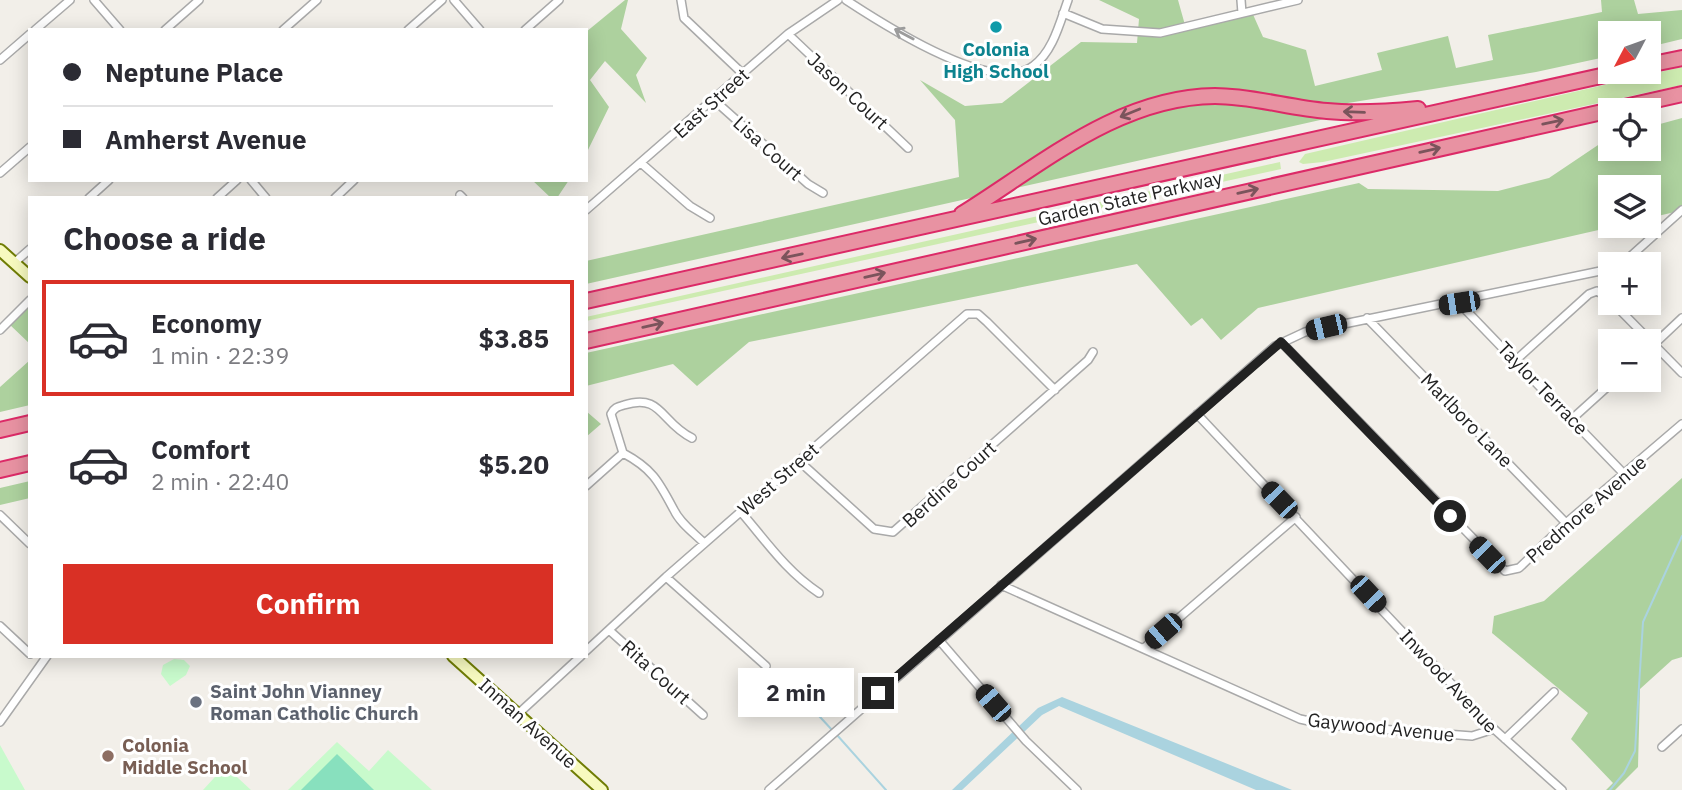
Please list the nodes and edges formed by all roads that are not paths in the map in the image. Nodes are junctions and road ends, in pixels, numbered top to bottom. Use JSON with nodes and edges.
{"nodes":[{"id":1,"x":69,"y":0,"type":"edge"},
{"id":2,"x":94,"y":0,"type":"edge"},
{"id":3,"x":199,"y":0,"type":"edge"},
{"id":4,"x":317,"y":0,"type":"edge"},
{"id":5,"x":442,"y":0,"type":"edge"},
{"id":6,"x":454,"y":0,"type":"edge"},
{"id":7,"x":559,"y":0,"type":"edge"},
{"id":8,"x":681,"y":0,"type":"edge"},
{"id":9,"x":838,"y":0,"type":"edge"},
{"id":10,"x":846,"y":0,"type":"edge"},
{"id":11,"x":1068,"y":0,"type":"edge"},
{"id":12,"x":1241,"y":0,"type":"edge"},
{"id":13,"x":1298,"y":0,"type":"edge"},
{"id":14,"x":1063,"y":13,"type":"junction"},
{"id":15,"x":1242,"y":13,"type":"junction"},
{"id":16,"x":37,"y":28,"type":"edge"},
{"id":17,"x":118,"y":28,"type":"edge"},
{"id":18,"x":167,"y":28,"type":"edge"},
{"id":19,"x":285,"y":28,"type":"edge"},
{"id":20,"x":410,"y":28,"type":"edge"},
{"id":21,"x":478,"y":28,"type":"edge"},
{"id":22,"x":528,"y":28,"type":"edge"},
{"id":23,"x":788,"y":34,"type":"junction"},
{"id":24,"x":28,"y":36,"type":"edge"},
{"id":25,"x":1682,"y":58,"type":"edge"},
{"id":26,"x":0,"y":60,"type":"edge"},
{"id":27,"x":1661,"y":62,"type":"edge"},
{"id":28,"x":743,"y":74,"type":"junction"},
{"id":29,"x":1598,"y":77,"type":"edge"},
{"id":30,"x":1682,"y":94,"type":"edge"},
{"id":31,"x":714,"y":100,"type":"junction"},
{"id":32,"x":1471,"y":105,"type":"junction"},
{"id":33,"x":908,"y":148,"type":"dead end"},
{"id":34,"x":28,"y":150,"type":"edge"},
{"id":35,"x":641,"y":163,"type":"junction"},
{"id":36,"x":0,"y":173,"type":"edge"},
{"id":37,"x":107,"y":182,"type":"edge"},
{"id":38,"x":235,"y":182,"type":"edge"},
{"id":39,"x":253,"y":182,"type":"edge"},
{"id":40,"x":352,"y":182,"type":"edge"},
{"id":41,"x":823,"y":193,"type":"dead end"},
{"id":42,"x":91,"y":196,"type":"edge"},
{"id":43,"x":219,"y":196,"type":"edge"},
{"id":44,"x":265,"y":196,"type":"edge"},
{"id":45,"x":337,"y":196,"type":"edge"},
{"id":46,"x":588,"y":208,"type":"edge"},
{"id":47,"x":1682,"y":210,"type":"edge"},
{"id":48,"x":710,"y":218,"type":"dead end"},
{"id":49,"x":954,"y":219,"type":"junction"},
{"id":50,"x":0,"y":250,"type":"edge"},
{"id":51,"x":28,"y":251,"type":"edge"},
{"id":52,"x":1635,"y":252,"type":"edge"},
{"id":53,"x":14,"y":263,"type":"junction"},
{"id":54,"x":1598,"y":272,"type":"edge"},
{"id":55,"x":28,"y":275,"type":"edge"},
{"id":56,"x":1598,"y":292,"type":"edge"},
{"id":57,"x":588,"y":301,"type":"edge"},
{"id":58,"x":28,"y":302,"type":"edge"},
{"id":59,"x":1459,"y":303,"type":"junction"},
{"id":60,"x":1624,"y":315,"type":"edge"},
{"id":61,"x":1367,"y":318,"type":"junction"},
{"id":62,"x":1682,"y":318,"type":"edge"},
{"id":63,"x":1636,"y":329,"type":"edge"},
{"id":64,"x":0,"y":330,"type":"edge"},
{"id":65,"x":1661,"y":338,"type":"edge"},
{"id":66,"x":588,"y":341,"type":"edge"},
{"id":67,"x":1281,"y":342,"type":"junction"},
{"id":68,"x":1093,"y":352,"type":"dead end"},
{"id":69,"x":1661,"y":355,"type":"edge"},
{"id":70,"x":1516,"y":360,"type":"junction"},
{"id":71,"x":1682,"y":373,"type":"edge"},
{"id":72,"x":1055,"y":390,"type":"junction"},
{"id":73,"x":1602,"y":392,"type":"edge"},
{"id":74,"x":1197,"y":414,"type":"junction"},
{"id":75,"x":1573,"y":418,"type":"junction"},
{"id":76,"x":28,"y":423,"type":"edge"},
{"id":77,"x":1682,"y":424,"type":"edge"},
{"id":78,"x":0,"y":430,"type":"edge"},
{"id":79,"x":692,"y":438,"type":"dead end"},
{"id":80,"x":623,"y":453,"type":"junction"},
{"id":81,"x":799,"y":461,"type":"junction"},
{"id":82,"x":28,"y":463,"type":"edge"},
{"id":83,"x":0,"y":470,"type":"edge"},
{"id":84,"x":1625,"y":475,"type":"junction"},
{"id":85,"x":588,"y":484,"type":"edge"},
{"id":86,"x":740,"y":512,"type":"junction"},
{"id":87,"x":0,"y":515,"type":"edge"},
{"id":88,"x":1296,"y":517,"type":"junction"},
{"id":89,"x":1566,"y":523,"type":"junction"},
{"id":90,"x":28,"y":542,"type":"edge"},
{"id":91,"x":704,"y":543,"type":"junction"},
{"id":92,"x":666,"y":577,"type":"junction"},
{"id":93,"x":1001,"y":585,"type":"junction"},
{"id":94,"x":819,"y":593,"type":"dead end"},
{"id":95,"x":0,"y":626,"type":"edge"},
{"id":96,"x":609,"y":630,"type":"junction"},
{"id":97,"x":939,"y":639,"type":"junction"},
{"id":98,"x":1144,"y":648,"type":"junction"},
{"id":99,"x":588,"y":649,"type":"edge"},
{"id":100,"x":28,"y":652,"type":"edge"},
{"id":101,"x":34,"y":658,"type":"edge"},
{"id":102,"x":46,"y":658,"type":"edge"},
{"id":103,"x":455,"y":658,"type":"edge"},
{"id":104,"x":579,"y":658,"type":"edge"},
{"id":105,"x":41,"y":664,"type":"junction"},
{"id":106,"x":766,"y":666,"type":"dead end"},
{"id":107,"x":1554,"y":692,"type":"dead end"},
{"id":108,"x":518,"y":714,"type":"junction"},
{"id":109,"x":703,"y":715,"type":"dead end"},
{"id":110,"x":0,"y":722,"type":"edge"},
{"id":111,"x":1494,"y":729,"type":"junction"},
{"id":112,"x":1682,"y":729,"type":"edge"},
{"id":113,"x":1505,"y":739,"type":"junction"},
{"id":114,"x":1662,"y":747,"type":"dead end"},
{"id":115,"x":602,"y":790,"type":"edge"},
{"id":116,"x":769,"y":790,"type":"edge"},
{"id":117,"x":1077,"y":790,"type":"edge"},
{"id":118,"x":1562,"y":790,"type":"edge"}],
"edges":[{"from":1,"to":16,"type":"street"},
{"from":2,"to":17,"type":"street"},
{"from":3,"to":18,"type":"street"},
{"from":4,"to":19,"type":"street"},
{"from":5,"to":20,"type":"street"},
{"from":6,"to":21,"type":"street"},
{"from":7,"to":22,"type":"street"},
{"from":8,"to":28,"type":"street"},
{"from":9,"to":23,"type":"street","name":"East Street"},
{"from":14,"to":10,"type":"street","one_way":true},
{"from":11,"to":14,"type":"street"},
{"from":12,"to":15,"type":"street"},
{"from":13,"to":15,"type":"street"},
{"from":14,"to":15,"type":"street"},
{"from":23,"to":28,"type":"street","name":"East Street"},
{"from":23,"to":33,"type":"street","name":"Jason Court"},
{"from":24,"to":26,"type":"street"},
{"from":25,"to":27,"type":"highway"},
{"from":28,"to":31,"type":"street","name":"East Street"},
{"from":29,"to":32,"type":"highway","name":"Garden State Parkway"},
{"from":66,"to":30,"type":"highway","name":"Garden State Parkway","one_way":true},
{"from":31,"to":35,"type":"street","name":"East Street"},
{"from":31,"to":41,"type":"street","name":"Lisa Court"},
{"from":32,"to":49,"type":"highway","name":"Garden State Parkway"},
{"from":32,"to":49,"type":"highway","one_way":true},
{"from":34,"to":36,"type":"street"},
{"from":35,"to":46,"type":"street","name":"East Street"},
{"from":35,"to":48,"type":"street"},
{"from":37,"to":42,"type":"street"},
{"from":38,"to":43,"type":"street"},
{"from":39,"to":44,"type":"street"},
{"from":40,"to":45,"type":"street"},
{"from":47,"to":52,"type":"street"},
{"from":49,"to":57,"type":"highway","name":"Garden State Parkway","one_way":true},
{"from":50,"to":53,"type":"main road"},
{"from":51,"to":53,"type":"street"},
{"from":53,"to":55,"type":"main road"},
{"from":54,"to":59,"type":"street"},
{"from":56,"to":70,"type":"street"},
{"from":58,"to":64,"type":"street"},
{"from":59,"to":61,"type":"street"},
{"from":59,"to":70,"type":"street","name":"Taylor Terrace"},
{"from":60,"to":63,"type":"street"},
{"from":61,"to":67,"type":"street"},
{"from":61,"to":89,"type":"street","name":"Marlboro Lane"},
{"from":62,"to":65,"type":"street"},
{"from":67,"to":74,"type":"street"},
{"from":67,"to":89,"type":"street","name":"Predmore Avenue"},
{"from":68,"to":72,"type":"street","name":"Berdine Court"},
{"from":69,"to":71,"type":"street"},
{"from":70,"to":75,"type":"street","name":"Taylor Terrace"},
{"from":72,"to":81,"type":"street","name":"Berdine Court"},
{"from":72,"to":81,"type":"street","name":"West Street"},
{"from":73,"to":75,"type":"street"},
{"from":74,"to":88,"type":"street","name":"Inwood Avenue"},
{"from":74,"to":93,"type":"street"},
{"from":75,"to":84,"type":"street","name":"Taylor Terrace"},
{"from":76,"to":78,"type":"highway"},
{"from":77,"to":84,"type":"street","name":"Predmore Avenue"},
{"from":79,"to":80,"type":"street"},
{"from":80,"to":85,"type":"street"},
{"from":80,"to":91,"type":"street"},
{"from":81,"to":86,"type":"street","name":"West Street"},
{"from":82,"to":83,"type":"highway"},
{"from":84,"to":89,"type":"street","name":"Predmore Avenue"},
{"from":86,"to":91,"type":"street","name":"West Street"},
{"from":86,"to":94,"type":"street"},
{"from":87,"to":90,"type":"street"},
{"from":88,"to":98,"type":"street"},
{"from":88,"to":111,"type":"street","name":"Inwood Avenue"},
{"from":91,"to":92,"type":"street","name":"West Street"},
{"from":92,"to":96,"type":"street","name":"West Street"},
{"from":92,"to":106,"type":"street"},
{"from":93,"to":97,"type":"street"},
{"from":93,"to":98,"type":"street","name":"Gaywood Avenue"},
{"from":95,"to":100,"type":"street"},
{"from":96,"to":99,"type":"street","name":"West Street"},
{"from":96,"to":109,"type":"street","name":"Rita Court"},
{"from":97,"to":116,"type":"street"},
{"from":97,"to":117,"type":"street"},
{"from":98,"to":111,"type":"street","name":"Gaywood Avenue"},
{"from":101,"to":105,"type":"street"},
{"from":102,"to":105,"type":"street"},
{"from":103,"to":108,"type":"main road","name":"Inman Avenue"},
{"from":104,"to":108,"type":"street"},
{"from":105,"to":110,"type":"street"},
{"from":107,"to":113,"type":"street"},
{"from":108,"to":115,"type":"main road","name":"Inman Avenue"},
{"from":111,"to":113,"type":"street","name":"Inwood Avenue"},
{"from":112,"to":114,"type":"street"},
{"from":113,"to":118,"type":"street","name":"Inwood Avenue"}]}
